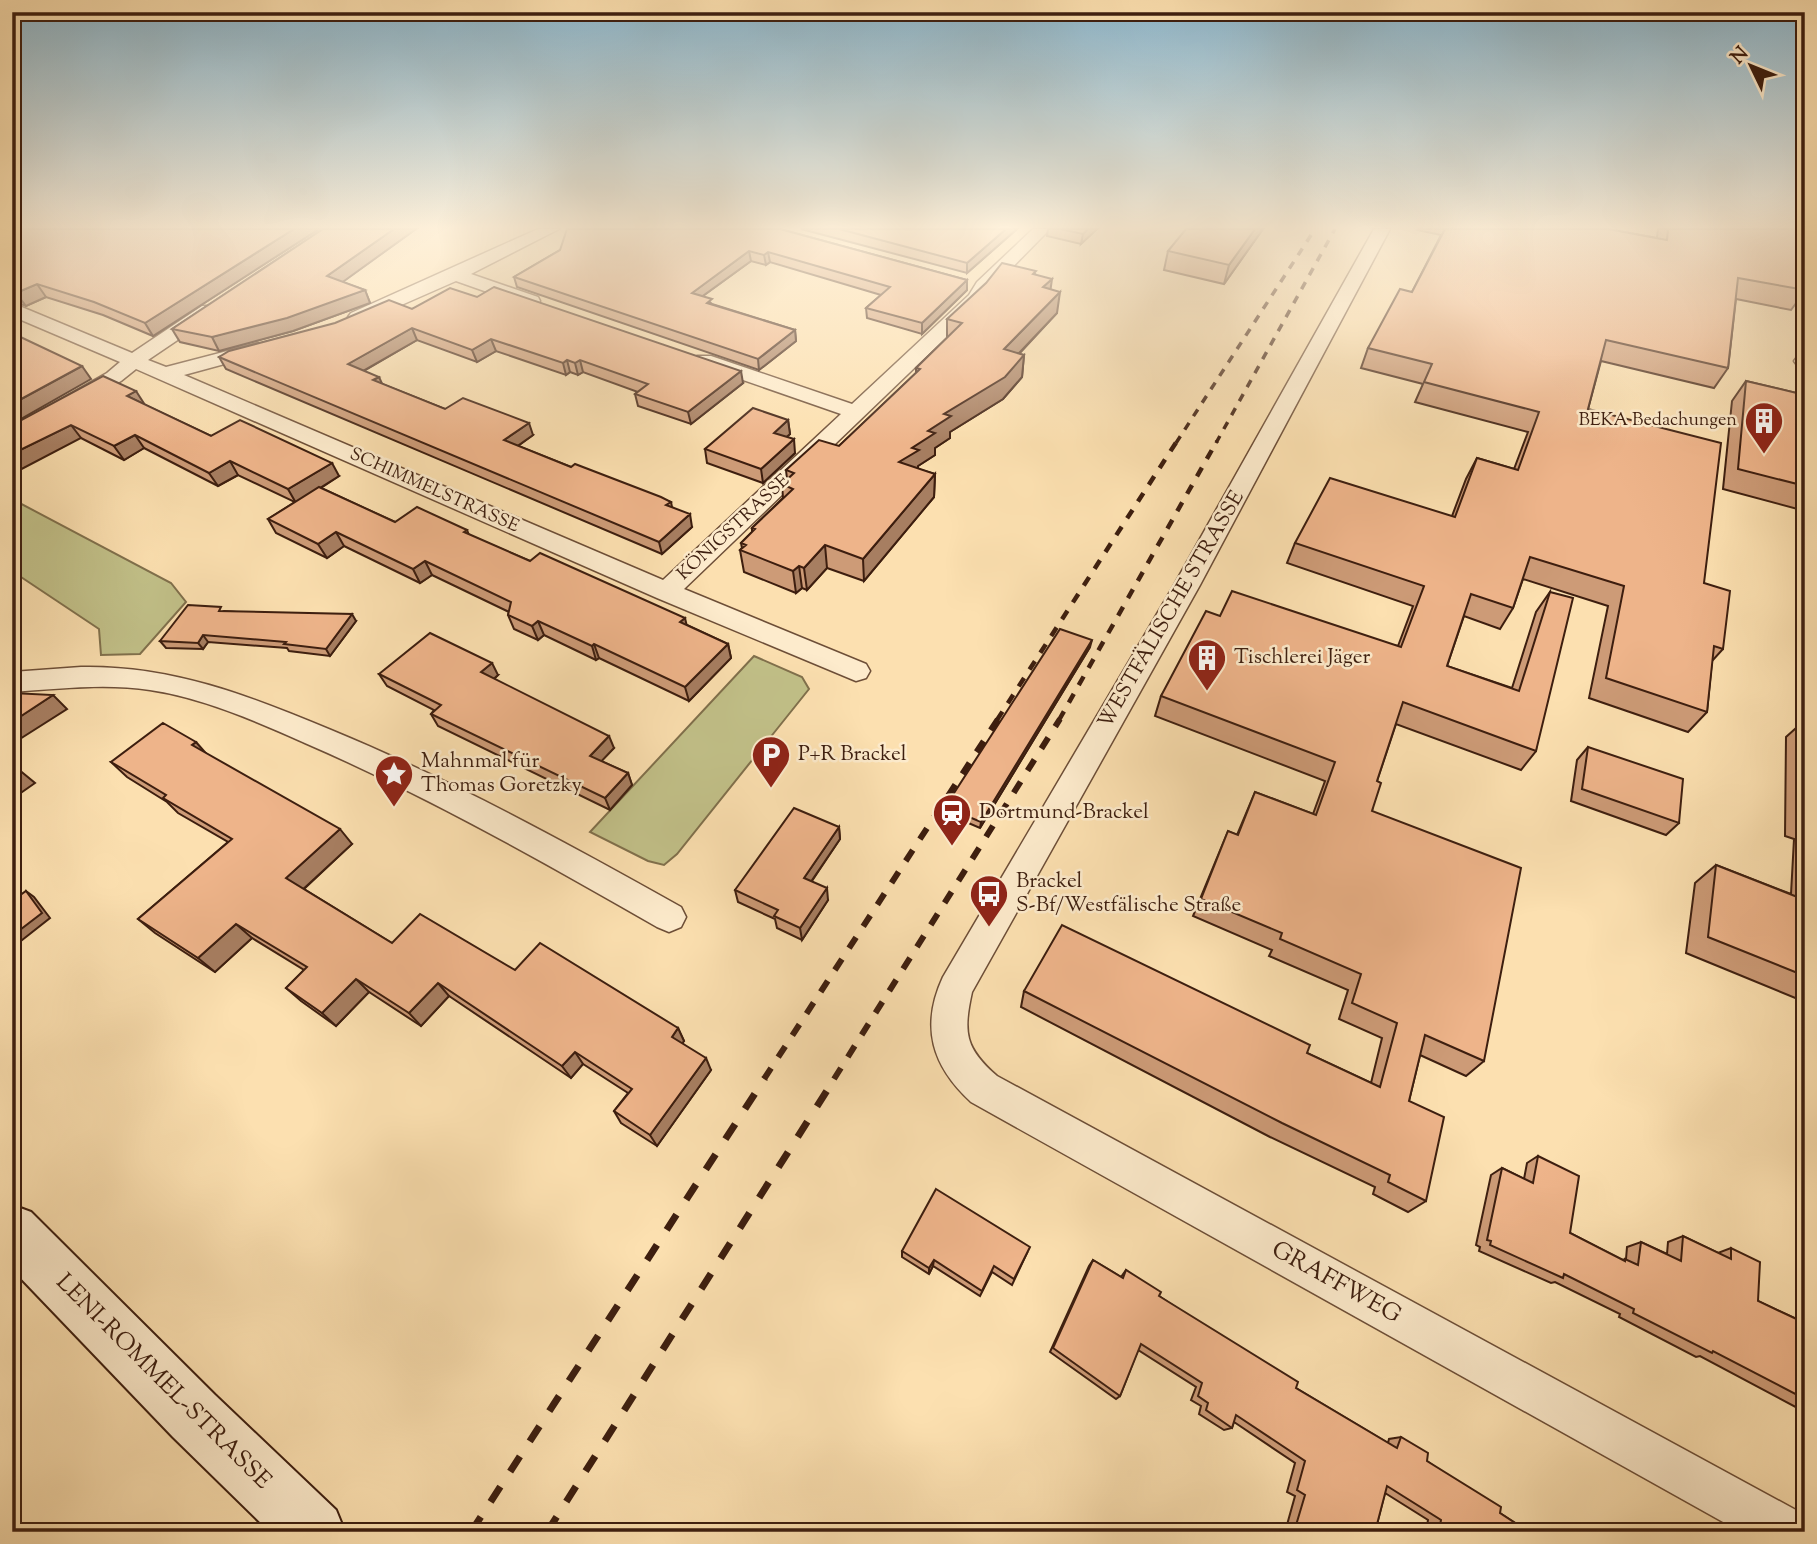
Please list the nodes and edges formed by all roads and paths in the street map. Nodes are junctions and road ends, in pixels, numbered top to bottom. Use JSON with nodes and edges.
{"nodes":[{"id":1,"x":223,"y":301,"type":"edge"},
{"id":2,"x":394,"y":301,"type":"edge"},
{"id":3,"x":531,"y":301,"type":"edge"},
{"id":4,"x":973,"y":301,"type":"edge"},
{"id":5,"x":1342,"y":301,"type":"edge"},
{"id":6,"x":545,"y":306,"type":"edge"},
{"id":7,"x":12,"y":309,"type":"edge"},
{"id":8,"x":343,"y":323,"type":"edge"},
{"id":9,"x":278,"y":344,"type":"edge"},
{"id":10,"x":688,"y":355,"type":"edge"},
{"id":11,"x":134,"y":360,"type":"junction"},
{"id":12,"x":167,"y":373,"type":"junction"},
{"id":13,"x":856,"y":412,"type":"junction"},
{"id":14,"x":12,"y":436,"type":"edge"},
{"id":15,"x":666,"y":593,"type":"junction"},
{"id":16,"x":856,"y":671,"type":"dead end"},
{"id":17,"x":12,"y":682,"type":"edge"},
{"id":18,"x":670,"y":917,"type":"dead end"},
{"id":19,"x":955,"y":988,"type":"joint"},
{"id":20,"x":12,"y":1231,"type":"edge"},
{"id":21,"x":314,"y":1532,"type":"edge"},
{"id":22,"x":1788,"y":1532,"type":"edge"}],
"edges":[{"from":1,"to":11,"type":"street"},
{"from":2,"to":8,"type":"street"},
{"from":3,"to":6,"type":"street"},
{"from":4,"to":13,"type":"street","name":"KÖNIGSTRASSE"},
{"from":5,"to":19,"type":"street","name":"WESTFÄLISCHE STRASSE"},
{"from":7,"to":11,"type":"street","name":"SCHIMMELSTRASSE"},
{"from":9,"to":12,"type":"street"},
{"from":10,"to":13,"type":"street"},
{"from":11,"to":12,"type":"street","name":"SCHIMMELSTRASSE"},
{"from":11,"to":14,"type":"street"},
{"from":12,"to":15,"type":"street","name":"SCHIMMELSTRASSE"},
{"from":13,"to":15,"type":"street","name":"KÖNIGSTRASSE"},
{"from":15,"to":16,"type":"street","name":"SCHIMMELSTRASSE"},
{"from":17,"to":18,"type":"street"},
{"from":19,"to":22,"type":"street","name":"GRAFFWEG"},
{"from":20,"to":21,"type":"main road","name":"LENI-ROMMEL-STRASSE"}]}
